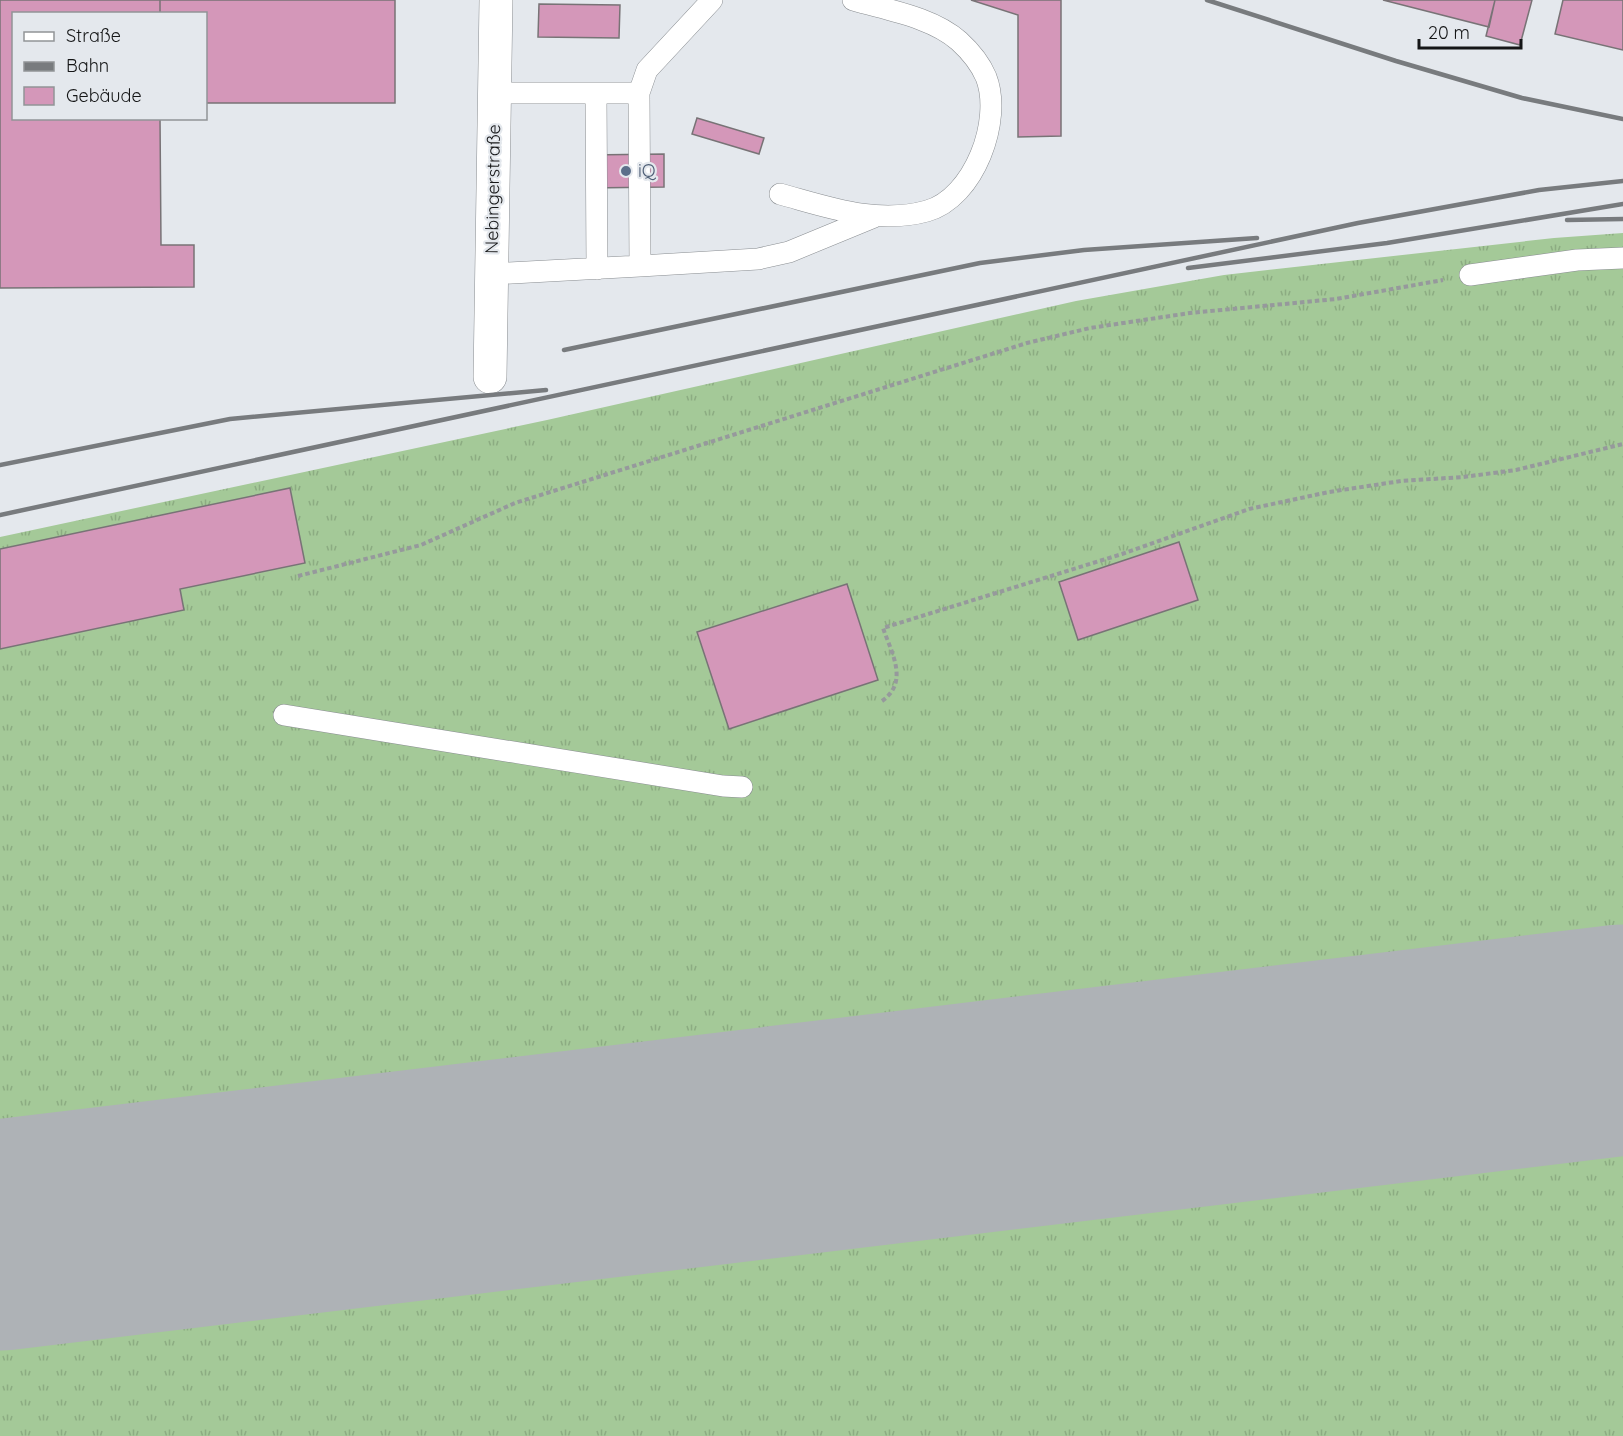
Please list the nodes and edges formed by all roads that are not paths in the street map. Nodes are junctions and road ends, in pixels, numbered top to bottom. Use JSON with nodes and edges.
{"nodes":[{"id":1,"x":496,"y":0,"type":"edge"},
{"id":2,"x":712,"y":0,"type":"edge"},
{"id":3,"x":853,"y":0,"type":"edge"},
{"id":4,"x":494,"y":93,"type":"junction"},
{"id":5,"x":596,"y":93,"type":"junction"},
{"id":6,"x":639,"y":93,"type":"junction"},
{"id":7,"x":780,"y":194,"type":"dead end"},
{"id":8,"x":874,"y":217,"type":"junction"},
{"id":9,"x":1623,"y":258,"type":"edge"},
{"id":10,"x":640,"y":266,"type":"junction"},
{"id":11,"x":597,"y":268,"type":"junction"},
{"id":12,"x":492,"y":274,"type":"junction"},
{"id":13,"x":1470,"y":275,"type":"road end"},
{"id":14,"x":490,"y":377,"type":"dead end"},
{"id":15,"x":284,"y":716,"type":"dead end"},
{"id":16,"x":742,"y":787,"type":"dead end"}],
"edges":[{"from":1,"to":4,"type":"street","name":"Nebingerstraße"},
{"from":2,"to":6,"type":"lane"},
{"from":3,"to":8,"type":"lane"},
{"from":4,"to":5,"type":"lane"},
{"from":4,"to":12,"type":"street","name":"Nebingerstraße"},
{"from":5,"to":6,"type":"lane"},
{"from":5,"to":11,"type":"lane"},
{"from":6,"to":10,"type":"lane"},
{"from":7,"to":8,"type":"lane"},
{"from":8,"to":10,"type":"lane"},
{"from":9,"to":13,"type":"lane"},
{"from":10,"to":11,"type":"lane"},
{"from":11,"to":12,"type":"lane"},
{"from":12,"to":14,"type":"street","name":"Nebingerstraße"},
{"from":15,"to":16,"type":"lane"}]}
